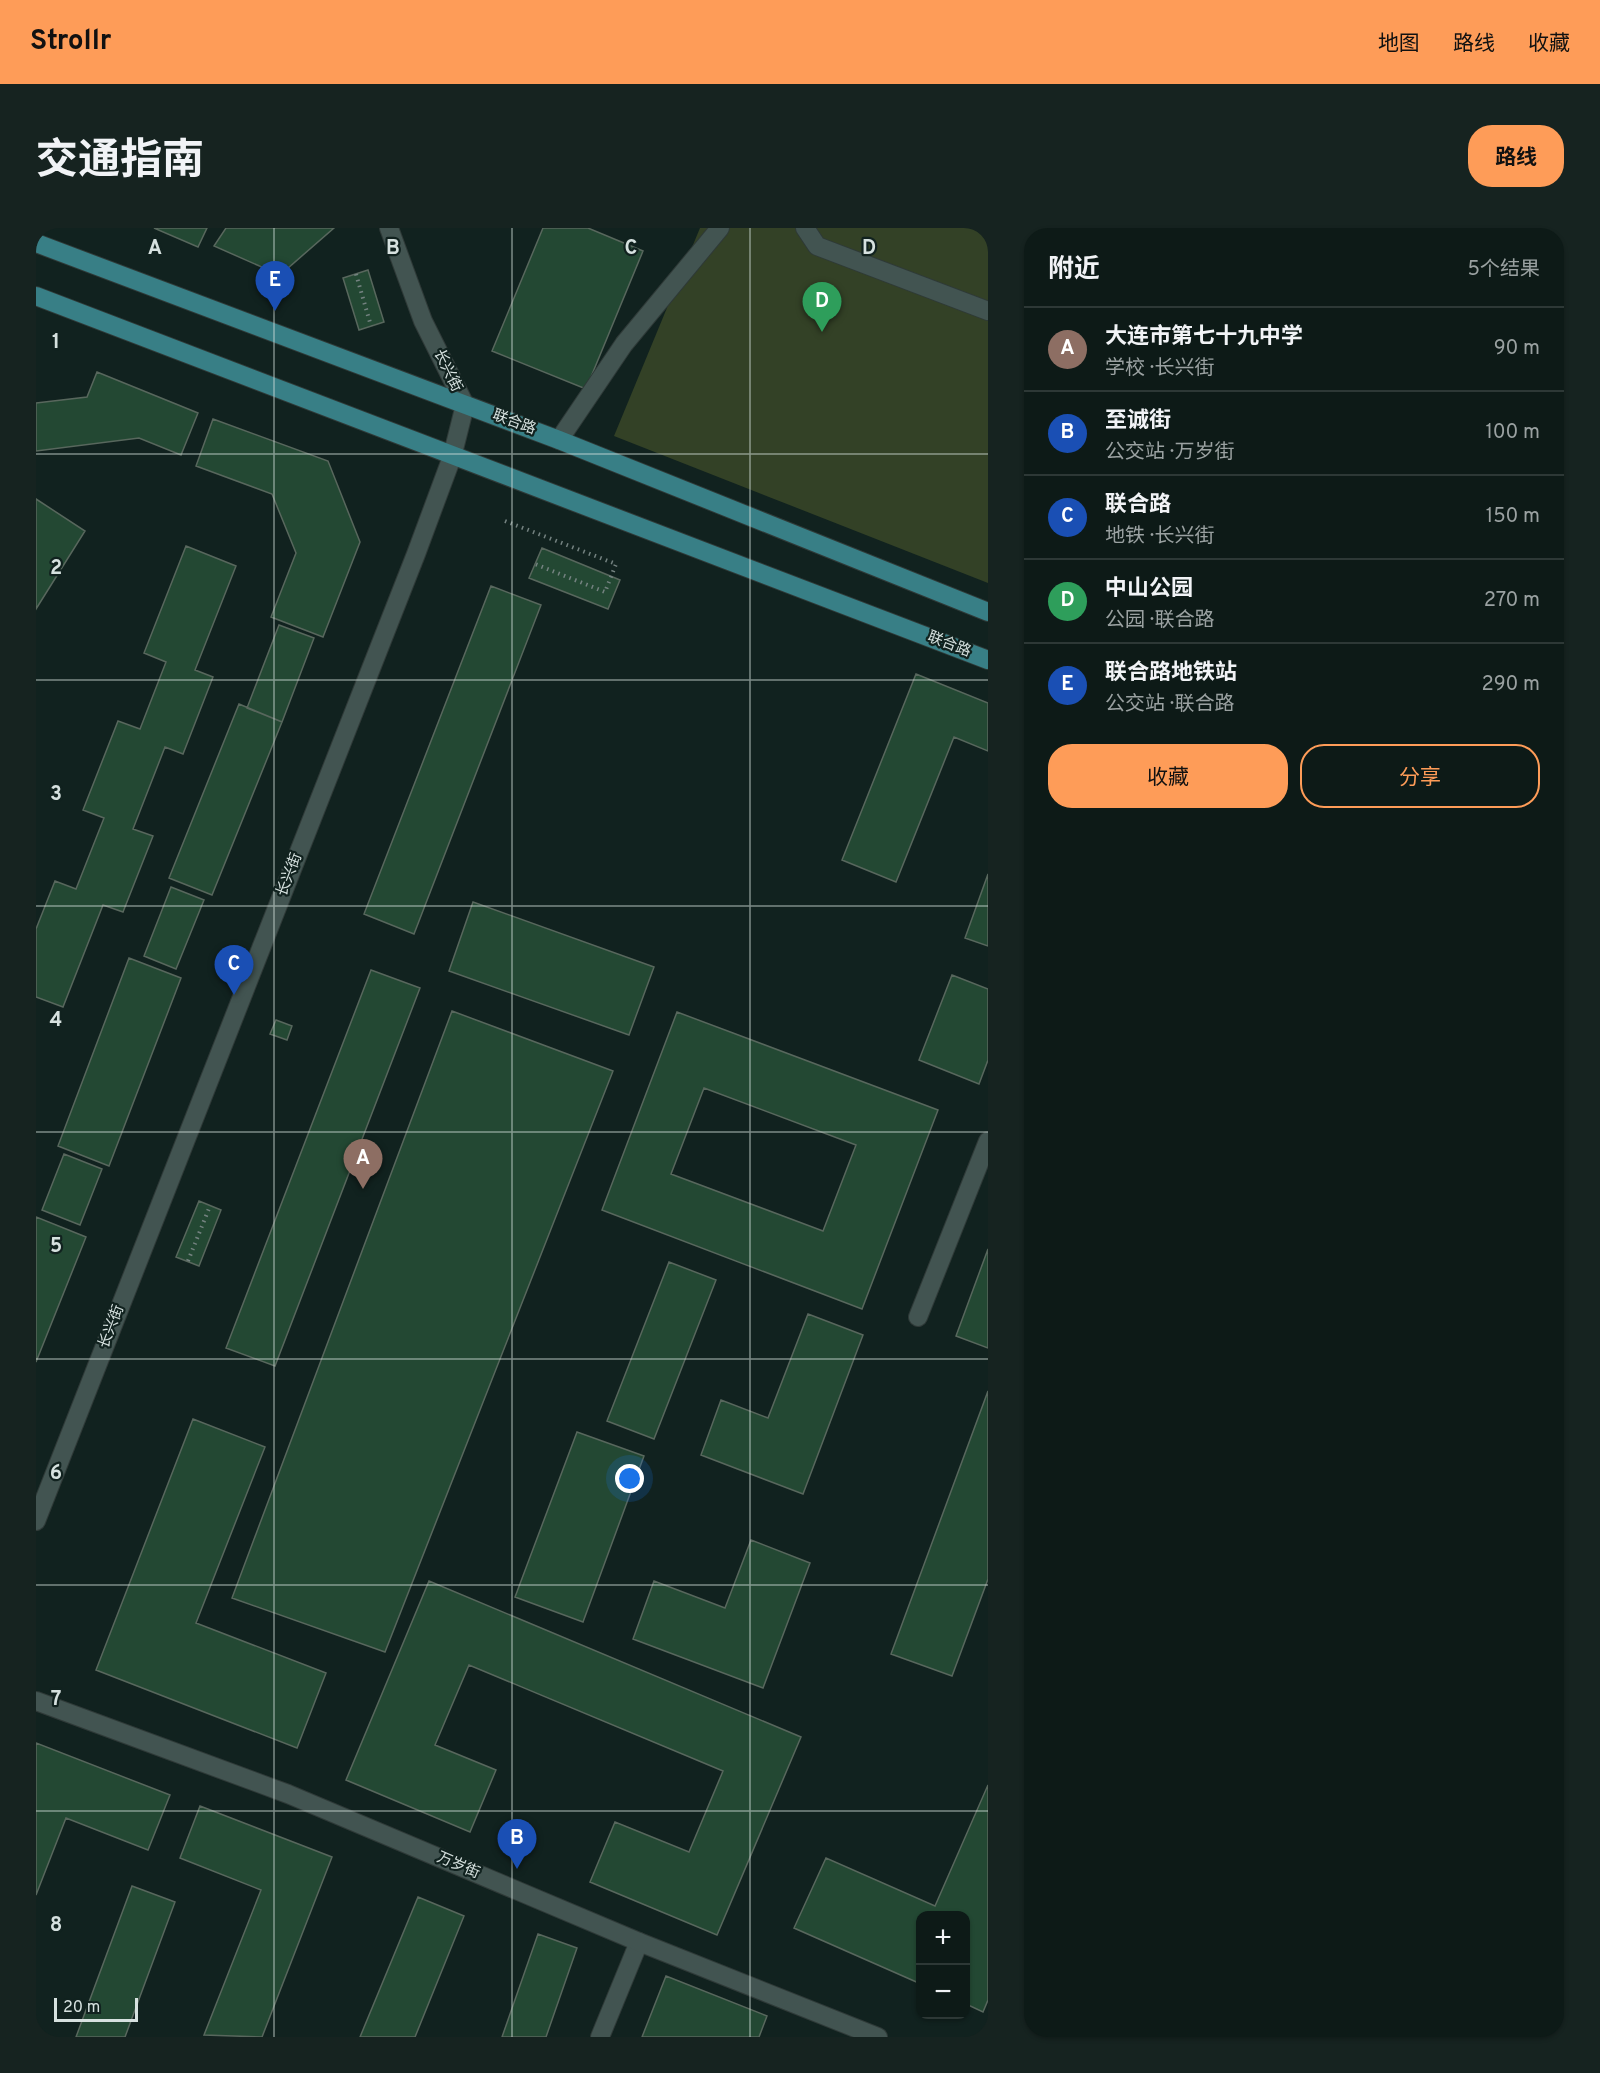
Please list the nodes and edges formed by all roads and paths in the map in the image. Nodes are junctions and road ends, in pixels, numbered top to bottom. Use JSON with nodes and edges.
{"nodes":[{"id":1,"x":389,"y":228,"type":"edge"},
{"id":2,"x":720,"y":228,"type":"edge"},
{"id":3,"x":805,"y":228,"type":"edge"},
{"id":4,"x":36,"y":243,"type":"edge"},
{"id":5,"x":356,"y":274,"type":"dead end"},
{"id":6,"x":36,"y":296,"type":"edge"},
{"id":7,"x":988,"y":311,"type":"edge"},
{"id":8,"x":371,"y":326,"type":"dead end"},
{"id":9,"x":465,"y":405,"type":"junction"},
{"id":10,"x":559,"y":440,"type":"junction"},
{"id":11,"x":452,"y":457,"type":"junction"},
{"id":12,"x":505,"y":521,"type":"dead end"},
{"id":13,"x":535,"y":564,"type":"dead end"},
{"id":14,"x":988,"y":612,"type":"edge"},
{"id":15,"x":988,"y":660,"type":"edge"},
{"id":16,"x":988,"y":1141,"type":"edge"},
{"id":17,"x":210,"y":1206,"type":"dead end"},
{"id":18,"x":188,"y":1261,"type":"dead end"},
{"id":19,"x":918,"y":1317,"type":"dead end"},
{"id":20,"x":36,"y":1521,"type":"edge"},
{"id":21,"x":36,"y":1701,"type":"edge"},
{"id":22,"x":639,"y":1942,"type":"junction"},
{"id":23,"x":600,"y":2037,"type":"edge"},
{"id":24,"x":878,"y":2037,"type":"edge"}],
"edges":[{"from":1,"to":9,"type":"street","name":"长兴街"},
{"from":2,"to":10,"type":"street"},
{"from":3,"to":7,"type":"street"},
{"from":4,"to":9,"type":"main road","name":"联合路"},
{"from":5,"to":8,"type":"path"},
{"from":6,"to":11,"type":"main road","name":"联合路"},
{"from":9,"to":10,"type":"main road","name":"联合路"},
{"from":9,"to":11,"type":"street","name":"长兴街"},
{"from":10,"to":14,"type":"main road","name":"联合路"},
{"from":11,"to":15,"type":"main road","name":"联合路"},
{"from":11,"to":20,"type":"street","name":"长兴街"},
{"from":12,"to":13,"type":"path"},
{"from":16,"to":19,"type":"street"},
{"from":17,"to":18,"type":"path"},
{"from":21,"to":22,"type":"street","name":"万岁街"},
{"from":22,"to":23,"type":"street"},
{"from":22,"to":24,"type":"street","name":"万岁街"}]}
